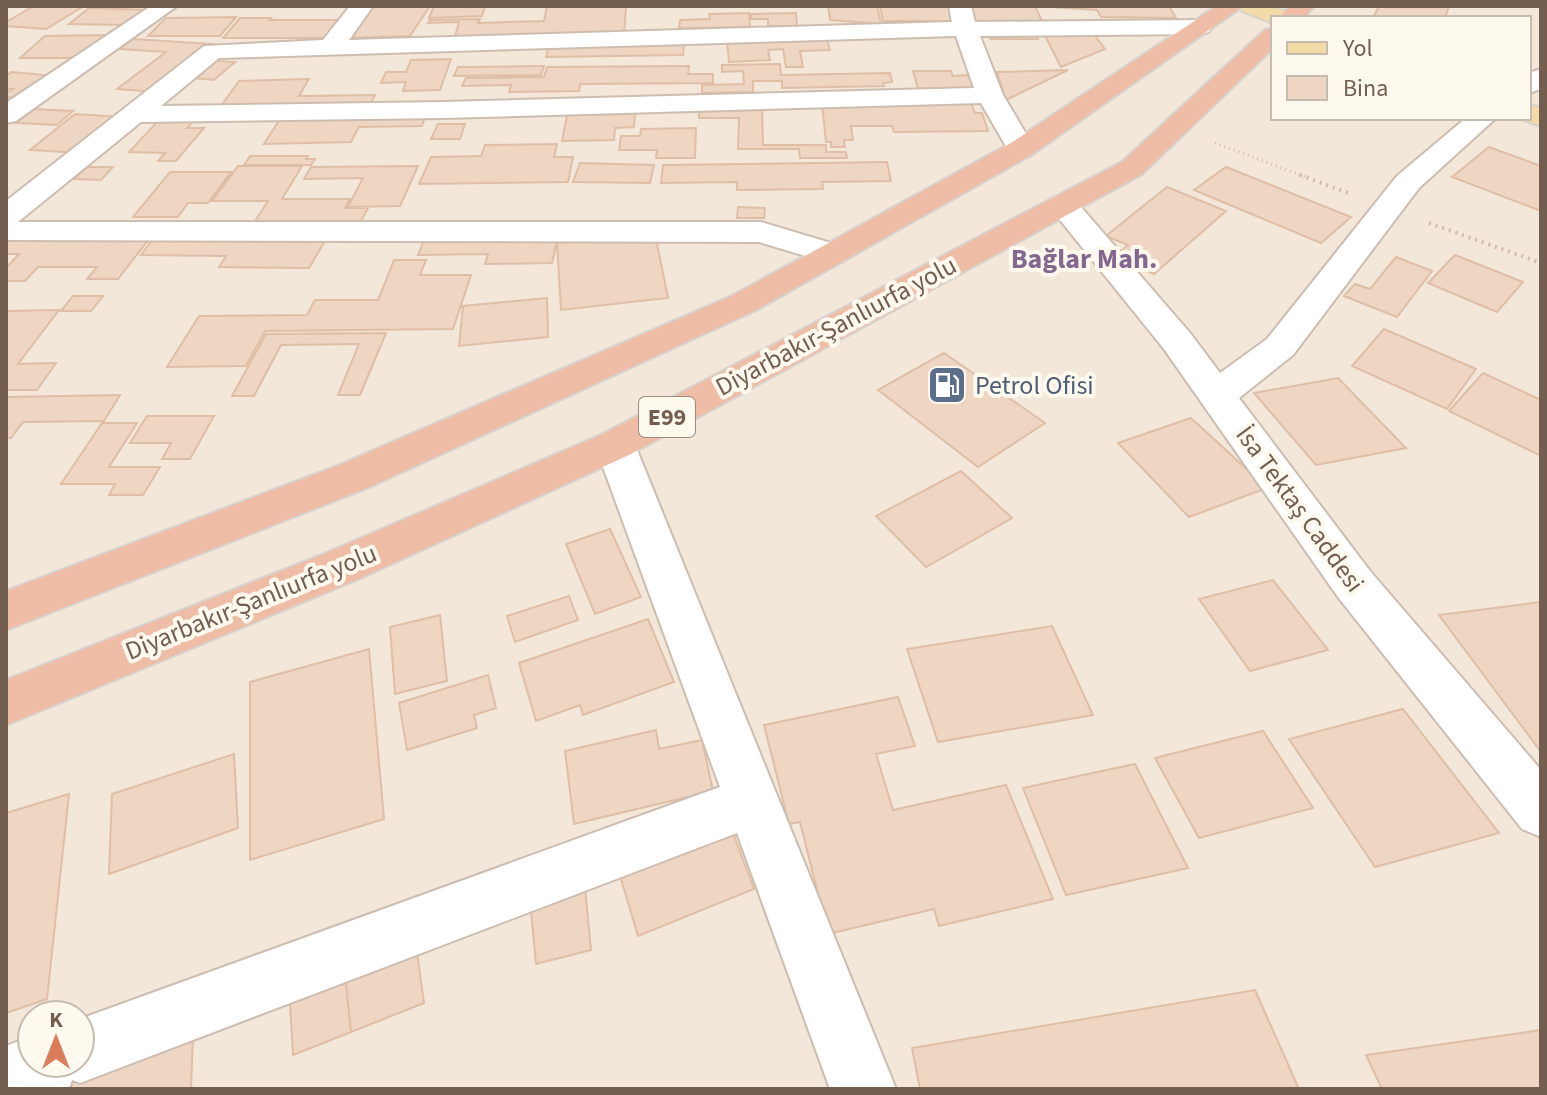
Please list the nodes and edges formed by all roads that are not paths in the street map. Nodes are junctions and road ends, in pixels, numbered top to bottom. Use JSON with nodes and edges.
{"nodes":[{"id":1,"x":166,"y":6,"type":"edge"},
{"id":2,"x":362,"y":6,"type":"edge"},
{"id":3,"x":1232,"y":6,"type":"edge"},
{"id":4,"x":1250,"y":6,"type":"edge"},
{"id":5,"x":1275,"y":16,"type":"edge"},
{"id":6,"x":963,"y":18,"type":"edge"},
{"id":7,"x":1200,"y":27,"type":"junction"},
{"id":8,"x":1271,"y":37,"type":"edge"},
{"id":9,"x":330,"y":48,"type":"junction"},
{"id":10,"x":990,"y":95,"type":"junction"},
{"id":11,"x":133,"y":114,"type":"junction"},
{"id":12,"x":6,"y":115,"type":"edge"},
{"id":13,"x":1480,"y":120,"type":"edge"},
{"id":14,"x":1021,"y":149,"type":"junction"},
{"id":15,"x":1063,"y":205,"type":"junction"},
{"id":16,"x":6,"y":216,"type":"edge"},
{"id":17,"x":6,"y":231,"type":"edge"},
{"id":18,"x":832,"y":254,"type":"junction"},
{"id":19,"x":1217,"y":395,"type":"junction"},
{"id":20,"x":615,"y":445,"type":"junction"},
{"id":21,"x":6,"y":611,"type":"edge"},
{"id":22,"x":6,"y":703,"type":"edge"},
{"id":23,"x":752,"y":801,"type":"junction"},
{"id":24,"x":1541,"y":811,"type":"edge"},
{"id":25,"x":96,"y":1045,"type":"edge"},
{"id":26,"x":863,"y":1089,"type":"edge"}],
"edges":[{"from":1,"to":12,"type":"street"},
{"from":2,"to":9,"type":"street"},
{"from":3,"to":7,"type":"highway"},
{"from":4,"to":5,"type":"main road"},
{"from":6,"to":7,"type":"street"},
{"from":6,"to":9,"type":"street"},
{"from":6,"to":10,"type":"street"},
{"from":7,"to":14,"type":"highway"},
{"from":8,"to":15,"type":"highway","name":"Diyarbakır-Şanlıurfa yolu","number":"E99"},
{"from":9,"to":11,"type":"street"},
{"from":10,"to":11,"type":"street"},
{"from":10,"to":14,"type":"street"},
{"from":11,"to":16,"type":"street"},
{"from":13,"to":19,"type":"street"},
{"from":14,"to":18,"type":"highway"},
{"from":15,"to":19,"type":"street","name":"İsa Tektaş Caddesi"},
{"from":15,"to":20,"type":"highway","name":"Diyarbakır-Şanlıurfa yolu","number":"E99"},
{"from":17,"to":18,"type":"street"},
{"from":18,"to":21,"type":"highway"},
{"from":19,"to":24,"type":"street","name":"İsa Tektaş Caddesi"},
{"from":20,"to":22,"type":"highway","name":"Diyarbakır-Şanlıurfa yolu","number":"E99"},
{"from":20,"to":23,"type":"street"},
{"from":23,"to":25,"type":"street"},
{"from":23,"to":26,"type":"street"}]}
